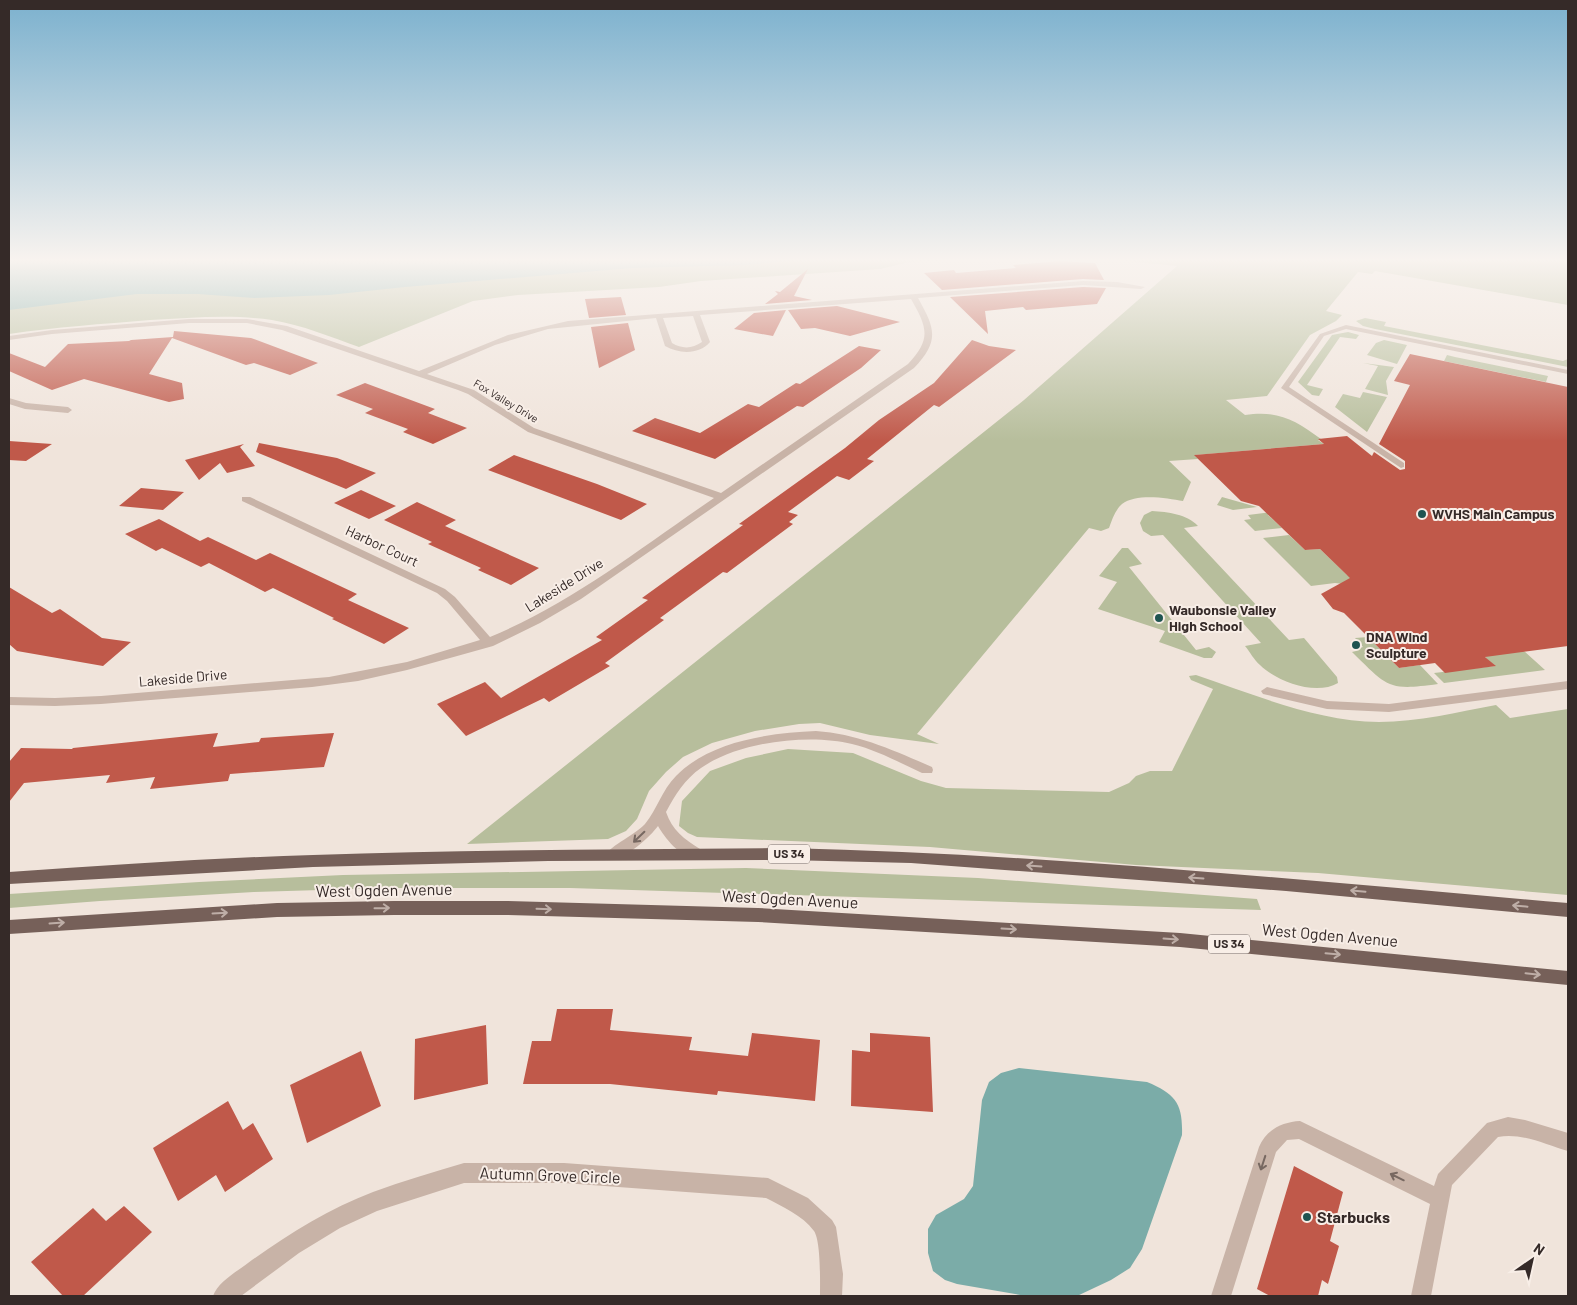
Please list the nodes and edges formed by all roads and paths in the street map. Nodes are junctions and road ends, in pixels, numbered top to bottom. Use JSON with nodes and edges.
{"nodes":[{"id":1,"x":621,"y":319,"type":"edge"},
{"id":2,"x":660,"y":319,"type":"edge"},
{"id":3,"x":698,"y":319,"type":"edge"},
{"id":4,"x":926,"y":319,"type":"edge"},
{"id":5,"x":9,"y":338,"type":"edge"},
{"id":6,"x":1568,"y":372,"type":"edge"},
{"id":7,"x":419,"y":374,"type":"junction"},
{"id":8,"x":9,"y":401,"type":"edge"},
{"id":9,"x":68,"y":410,"type":"dead end"},
{"id":10,"x":1402,"y":465,"type":"dead end"},
{"id":11,"x":722,"y":497,"type":"junction"},
{"id":12,"x":246,"y":500,"type":"dead end"},
{"id":13,"x":489,"y":643,"type":"junction"},
{"id":14,"x":1568,"y":685,"type":"edge"},
{"id":15,"x":1267,"y":691,"type":"dead end"},
{"id":16,"x":9,"y":701,"type":"edge"},
{"id":17,"x":927,"y":770,"type":"dead end"},
{"id":18,"x":659,"y":811,"type":"junction"},
{"id":19,"x":695,"y":853,"type":"junction"},
{"id":20,"x":613,"y":855,"type":"junction"},
{"id":21,"x":9,"y":878,"type":"edge"},
{"id":22,"x":1568,"y":910,"type":"edge"},
{"id":23,"x":9,"y":927,"type":"edge"},
{"id":24,"x":1568,"y":978,"type":"edge"},
{"id":25,"x":1568,"y":1142,"type":"edge"},
{"id":26,"x":1440,"y":1199,"type":"junction"},
{"id":27,"x":224,"y":1296,"type":"edge"},
{"id":28,"x":830,"y":1296,"type":"edge"},
{"id":29,"x":1221,"y":1296,"type":"edge"},
{"id":30,"x":1421,"y":1296,"type":"edge"}],
"edges":[{"from":1,"to":7,"type":"street"},
{"from":2,"to":3,"type":"street"},
{"from":4,"to":11,"type":"street","name":"Lakeside Drive"},
{"from":5,"to":7,"type":"street","name":"Fox Valley Drive"},
{"from":6,"to":10,"type":"lane"},
{"from":7,"to":11,"type":"street","name":"Fox Valley Drive"},
{"from":8,"to":9,"type":"street"},
{"from":11,"to":13,"type":"street","name":"Lakeside Drive"},
{"from":12,"to":13,"type":"street","name":"Harbor Court"},
{"from":13,"to":16,"type":"street","name":"Lakeside Drive"},
{"from":14,"to":15,"type":"lane"},
{"from":17,"to":18,"type":"lane"},
{"from":18,"to":19,"type":"lane"},
{"from":18,"to":20,"type":"lane","one_way":true},
{"from":19,"to":20,"type":"main road","name":"West Ogden Avenue","number":"US 34"},
{"from":22,"to":19,"type":"main road","name":"West Ogden Avenue","number":"US 34","one_way":true},
{"from":20,"to":21,"type":"main road","name":"West Ogden Avenue","number":"US 34"},
{"from":23,"to":24,"type":"main road","name":"West Ogden Avenue","number":"US 34","one_way":true},
{"from":25,"to":26,"type":"lane"},
{"from":26,"to":29,"type":"lane","one_way":true},
{"from":26,"to":30,"type":"lane"},
{"from":27,"to":28,"type":"street","name":"Autumn Grove Circle"}]}
